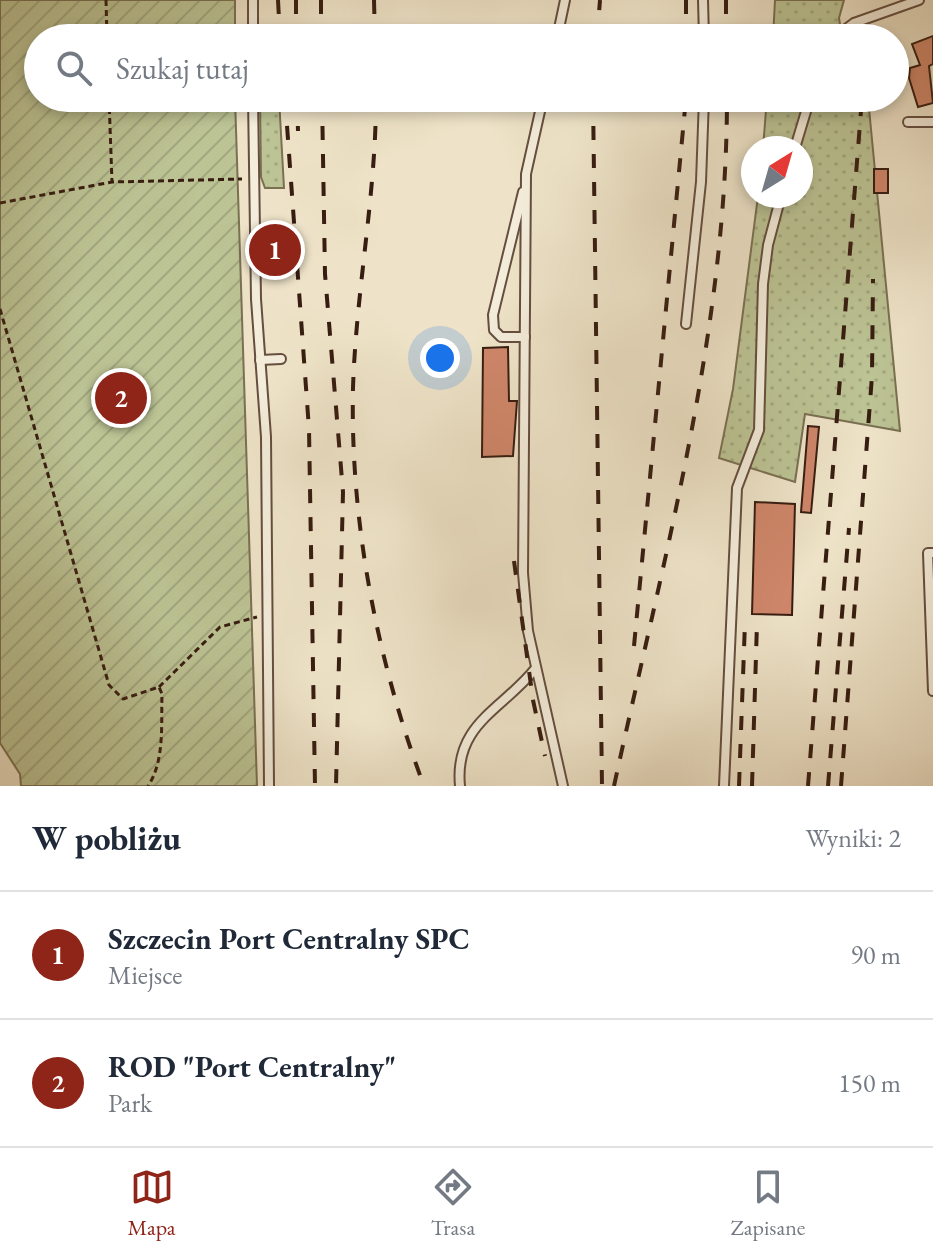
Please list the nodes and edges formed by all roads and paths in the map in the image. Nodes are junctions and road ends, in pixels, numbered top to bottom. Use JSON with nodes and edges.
{"nodes":[{"id":1,"x":106,"y":0,"type":"edge"},
{"id":2,"x":253,"y":0,"type":"edge"},
{"id":3,"x":565,"y":0,"type":"edge"},
{"id":4,"x":703,"y":0,"type":"edge"},
{"id":5,"x":919,"y":0,"type":"edge"},
{"id":6,"x":107,"y":24,"type":"edge"},
{"id":7,"x":253,"y":24,"type":"edge"},
{"id":8,"x":560,"y":24,"type":"edge"},
{"id":9,"x":704,"y":24,"type":"edge"},
{"id":10,"x":853,"y":24,"type":"edge"},
{"id":11,"x":110,"y":112,"type":"edge"},
{"id":12,"x":253,"y":112,"type":"edge"},
{"id":13,"x":540,"y":112,"type":"edge"},
{"id":14,"x":704,"y":112,"type":"edge"},
{"id":15,"x":806,"y":112,"type":"edge"},
{"id":16,"x":908,"y":122,"type":"dead end"},
{"id":17,"x":933,"y":122,"type":"edge"},
{"id":18,"x":799,"y":136,"type":"edge"},
{"id":19,"x":235,"y":179,"type":"dead end"},
{"id":20,"x":112,"y":182,"type":"junction"},
{"id":21,"x":526,"y":182,"type":"junction"},
{"id":22,"x":0,"y":203,"type":"edge"},
{"id":23,"x":778,"y":208,"type":"edge"},
{"id":24,"x":0,"y":309,"type":"edge"},
{"id":25,"x":686,"y":324,"type":"dead end"},
{"id":26,"x":525,"y":337,"type":"junction"},
{"id":27,"x":281,"y":359,"type":"dead end"},
{"id":28,"x":260,"y":360,"type":"junction"},
{"id":29,"x":933,"y":553,"type":"edge"},
{"id":30,"x":251,"y":616,"type":"dead end"},
{"id":31,"x":535,"y":669,"type":"junction"},
{"id":32,"x":159,"y":687,"type":"junction"},
{"id":33,"x":933,"y":691,"type":"edge"},
{"id":34,"x":148,"y":786,"type":"edge"},
{"id":35,"x":269,"y":786,"type":"edge"},
{"id":36,"x":460,"y":786,"type":"edge"},
{"id":37,"x":563,"y":786,"type":"edge"},
{"id":38,"x":724,"y":786,"type":"edge"}],
"edges":[{"from":1,"to":6,"type":"path"},
{"from":2,"to":7,"type":"lane"},
{"from":3,"to":8,"type":"lane"},
{"from":4,"to":9,"type":"lane"},
{"from":5,"to":10,"type":"lane"},
{"from":11,"to":20,"type":"path"},
{"from":12,"to":28,"type":"lane"},
{"from":13,"to":21,"type":"lane"},
{"from":14,"to":25,"type":"lane"},
{"from":15,"to":18,"type":"lane"},
{"from":16,"to":17,"type":"lane"},
{"from":19,"to":20,"type":"path"},
{"from":20,"to":22,"type":"path"},
{"from":21,"to":26,"type":"lane"},
{"from":21,"to":26,"type":"lane"},
{"from":23,"to":38,"type":"lane"},
{"from":24,"to":32,"type":"path"},
{"from":26,"to":31,"type":"lane"},
{"from":27,"to":28,"type":"lane"},
{"from":28,"to":35,"type":"lane"},
{"from":29,"to":33,"type":"lane"},
{"from":30,"to":32,"type":"path"},
{"from":31,"to":36,"type":"lane"},
{"from":31,"to":37,"type":"lane"},
{"from":32,"to":34,"type":"path"}]}
